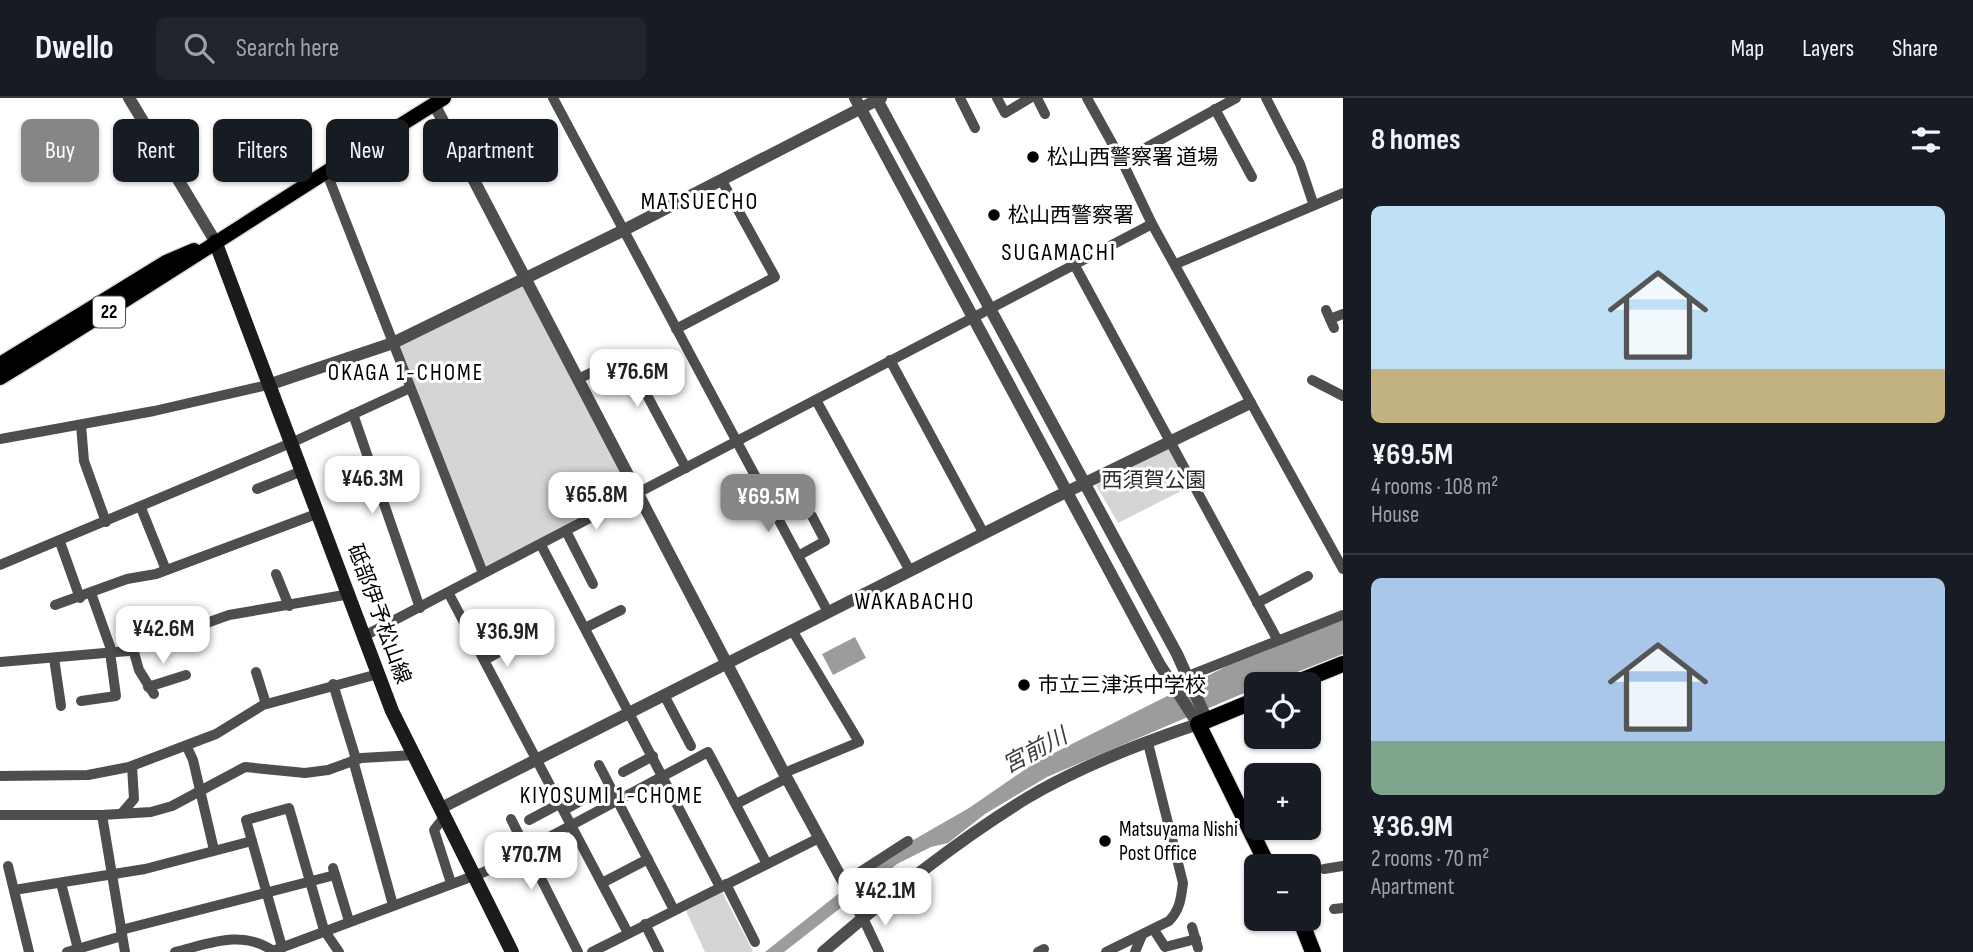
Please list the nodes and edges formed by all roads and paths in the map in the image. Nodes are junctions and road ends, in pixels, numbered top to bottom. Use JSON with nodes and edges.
{"nodes":[{"id":1,"x":129,"y":98,"type":"edge"},
{"id":2,"x":553,"y":98,"type":"edge"},
{"id":3,"x":960,"y":98,"type":"edge"},
{"id":4,"x":997,"y":98,"type":"edge"},
{"id":5,"x":1030,"y":98,"type":"edge"},
{"id":6,"x":1037,"y":98,"type":"edge"},
{"id":7,"x":1087,"y":98,"type":"edge"},
{"id":8,"x":1236,"y":98,"type":"edge"},
{"id":9,"x":1266,"y":98,"type":"edge"},
{"id":10,"x":878,"y":99,"type":"edge"},
{"id":11,"x":439,"y":101,"type":"edge"},
{"id":12,"x":858,"y":103,"type":"edge"},
{"id":13,"x":1215,"y":109,"type":"junction"},
{"id":14,"x":1045,"y":114,"type":"dead end"},
{"id":15,"x":409,"y":120,"type":"edge"},
{"id":16,"x":975,"y":128,"type":"dead end"},
{"id":17,"x":1236,"y":149,"type":"junction"},
{"id":18,"x":1224,"y":154,"type":"dead end"},
{"id":19,"x":1122,"y":161,"type":"junction"},
{"id":20,"x":326,"y":171,"type":"edge"},
{"id":21,"x":1252,"y":177,"type":"dead end"},
{"id":22,"x":722,"y":181,"type":"junction"},
{"id":23,"x":330,"y":182,"type":"edge"},
{"id":24,"x":1343,"y":193,"type":"edge"},
{"id":25,"x":1313,"y":203,"type":"junction"},
{"id":26,"x":1152,"y":224,"type":"junction"},
{"id":27,"x":624,"y":230,"type":"junction"},
{"id":28,"x":215,"y":241,"type":"junction"},
{"id":29,"x":1074,"y":264,"type":"junction"},
{"id":30,"x":1176,"y":264,"type":"junction"},
{"id":31,"x":526,"y":278,"type":"junction"},
{"id":32,"x":990,"y":307,"type":"junction"},
{"id":33,"x":1343,"y":314,"type":"edge"},
{"id":34,"x":971,"y":317,"type":"junction"},
{"id":35,"x":1330,"y":319,"type":"dead end"},
{"id":36,"x":676,"y":329,"type":"junction"},
{"id":37,"x":393,"y":343,"type":"junction"},
{"id":38,"x":890,"y":360,"type":"junction"},
{"id":39,"x":0,"y":364,"type":"edge"},
{"id":40,"x":0,"y":378,"type":"edge"},
{"id":41,"x":578,"y":379,"type":"junction"},
{"id":42,"x":1312,"y":380,"type":"dead end"},
{"id":43,"x":268,"y":385,"type":"junction"},
{"id":44,"x":410,"y":388,"type":"junction"},
{"id":45,"x":1343,"y":396,"type":"edge"},
{"id":46,"x":816,"y":400,"type":"junction"},
{"id":47,"x":1250,"y":403,"type":"junction"},
{"id":48,"x":353,"y":414,"type":"junction"},
{"id":49,"x":82,"y":425,"type":"junction"},
{"id":50,"x":0,"y":439,"type":"edge"},
{"id":51,"x":1170,"y":440,"type":"junction"},
{"id":52,"x":736,"y":442,"type":"junction"},
{"id":53,"x":291,"y":443,"type":"junction"},
{"id":54,"x":686,"y":468,"type":"junction"},
{"id":55,"x":302,"y":471,"type":"junction"},
{"id":56,"x":1084,"y":484,"type":"junction"},
{"id":57,"x":257,"y":489,"type":"dead end"},
{"id":58,"x":1067,"y":491,"type":"junction"},
{"id":59,"x":637,"y":493,"type":"junction"},
{"id":60,"x":141,"y":508,"type":"junction"},
{"id":61,"x":318,"y":513,"type":"junction"},
{"id":62,"x":818,"y":520,"type":"dead end"},
{"id":63,"x":106,"y":522,"type":"junction"},
{"id":64,"x":566,"y":531,"type":"junction"},
{"id":65,"x":984,"y":534,"type":"junction"},
{"id":66,"x":60,"y":542,"type":"junction"},
{"id":67,"x":541,"y":545,"type":"junction"},
{"id":68,"x":798,"y":556,"type":"junction"},
{"id":69,"x":0,"y":565,"type":"edge"},
{"id":70,"x":1343,"y":569,"type":"edge"},
{"id":71,"x":166,"y":570,"type":"junction"},
{"id":72,"x":910,"y":571,"type":"junction"},
{"id":73,"x":483,"y":573,"type":"junction"},
{"id":74,"x":276,"y":574,"type":"dead end"},
{"id":75,"x":1308,"y":576,"type":"dead end"},
{"id":76,"x":593,"y":584,"type":"dead end"},
{"id":77,"x":91,"y":593,"type":"junction"},
{"id":78,"x":350,"y":594,"type":"junction"},
{"id":79,"x":449,"y":594,"type":"junction"},
{"id":80,"x":80,"y":598,"type":"junction"},
{"id":81,"x":1257,"y":603,"type":"junction"},
{"id":82,"x":55,"y":605,"type":"dead end"},
{"id":83,"x":289,"y":606,"type":"junction"},
{"id":84,"x":420,"y":608,"type":"junction"},
{"id":85,"x":621,"y":610,"type":"dead end"},
{"id":86,"x":828,"y":612,"type":"junction"},
{"id":87,"x":1343,"y":615,"type":"edge"},
{"id":88,"x":585,"y":628,"type":"junction"},
{"id":89,"x":792,"y":630,"type":"junction"},
{"id":90,"x":366,"y":635,"type":"junction"},
{"id":91,"x":522,"y":639,"type":"dead end"},
{"id":92,"x":1277,"y":639,"type":"junction"},
{"id":93,"x":133,"y":649,"type":"junction"},
{"id":94,"x":111,"y":652,"type":"junction"},
{"id":95,"x":54,"y":658,"type":"junction"},
{"id":96,"x":485,"y":660,"type":"junction"},
{"id":97,"x":0,"y":662,"type":"edge"},
{"id":98,"x":726,"y":663,"type":"junction"},
{"id":99,"x":1343,"y":664,"type":"edge"},
{"id":100,"x":256,"y":672,"type":"dead end"},
{"id":101,"x":1321,"y":673,"type":"edge"},
{"id":102,"x":378,"y":674,"type":"junction"},
{"id":103,"x":186,"y":675,"type":"dead end"},
{"id":104,"x":1180,"y":681,"type":"junction"},
{"id":105,"x":333,"y":684,"type":"junction"},
{"id":106,"x":664,"y":695,"type":"junction"},
{"id":107,"x":81,"y":701,"type":"dead end"},
{"id":108,"x":266,"y":704,"type":"junction"},
{"id":109,"x":1244,"y":704,"type":"edge"},
{"id":110,"x":61,"y":706,"type":"dead end"},
{"id":111,"x":630,"y":711,"type":"junction"},
{"id":112,"x":1201,"y":720,"type":"junction"},
{"id":113,"x":1148,"y":743,"type":"junction"},
{"id":114,"x":691,"y":746,"type":"dead end"},
{"id":115,"x":187,"y":747,"type":"junction"},
{"id":116,"x":415,"y":755,"type":"junction"},
{"id":117,"x":653,"y":756,"type":"junction"},
{"id":118,"x":537,"y":758,"type":"junction"},
{"id":119,"x":355,"y":760,"type":"junction"},
{"id":120,"x":599,"y":765,"type":"dead end"},
{"id":121,"x":132,"y":766,"type":"junction"},
{"id":122,"x":623,"y":772,"type":"dead end"},
{"id":123,"x":0,"y":776,"type":"edge"},
{"id":124,"x":663,"y":776,"type":"junction"},
{"id":125,"x":786,"y":776,"type":"junction"},
{"id":126,"x":200,"y":791,"type":"junction"},
{"id":127,"x":595,"y":793,"type":"dead end"},
{"id":128,"x":1244,"y":796,"type":"edge"},
{"id":129,"x":618,"y":800,"type":"junction"},
{"id":130,"x":736,"y":804,"type":"junction"},
{"id":131,"x":563,"y":806,"type":"junction"},
{"id":132,"x":443,"y":812,"type":"junction"},
{"id":133,"x":122,"y":813,"type":"junction"},
{"id":134,"x":0,"y":815,"type":"edge"},
{"id":135,"x":102,"y":815,"type":"junction"},
{"id":136,"x":511,"y":818,"type":"dead end"},
{"id":137,"x":529,"y":820,"type":"dead end"},
{"id":138,"x":572,"y":824,"type":"junction"},
{"id":139,"x":819,"y":838,"type":"junction"},
{"id":140,"x":252,"y":841,"type":"junction"},
{"id":141,"x":908,"y":841,"type":"dead end"},
{"id":142,"x":527,"y":849,"type":"junction"},
{"id":143,"x":214,"y":850,"type":"junction"},
{"id":144,"x":1262,"y":854,"type":"edge"},
{"id":145,"x":648,"y":859,"type":"junction"},
{"id":146,"x":767,"y":864,"type":"junction"},
{"id":147,"x":8,"y":866,"type":"dead end"},
{"id":148,"x":1343,"y":866,"type":"edge"},
{"id":149,"x":1324,"y":869,"type":"dead end"},
{"id":150,"x":474,"y":874,"type":"junction"},
{"id":151,"x":110,"y":876,"type":"junction"},
{"id":152,"x":310,"y":882,"type":"junction"},
{"id":153,"x":61,"y":883,"type":"junction"},
{"id":154,"x":451,"y":883,"type":"junction"},
{"id":155,"x":602,"y":883,"type":"junction"},
{"id":156,"x":843,"y":883,"type":"junction"},
{"id":157,"x":723,"y":885,"type":"junction"},
{"id":158,"x":14,"y":890,"type":"junction"},
{"id":159,"x":267,"y":894,"type":"junction"},
{"id":160,"x":393,"y":905,"type":"junction"},
{"id":161,"x":674,"y":910,"type":"junction"},
{"id":162,"x":863,"y":918,"type":"junction"},
{"id":163,"x":349,"y":921,"type":"junction"},
{"id":164,"x":645,"y":924,"type":"junction"},
{"id":165,"x":1192,"y":927,"type":"dead end"},
{"id":166,"x":324,"y":930,"type":"junction"},
{"id":167,"x":1154,"y":930,"type":"junction"},
{"id":168,"x":1294,"y":931,"type":"edge"},
{"id":169,"x":1305,"y":931,"type":"edge"},
{"id":170,"x":121,"y":933,"type":"junction"},
{"id":171,"x":628,"y":933,"type":"junction"},
{"id":172,"x":1142,"y":935,"type":"junction"},
{"id":173,"x":755,"y":942,"type":"dead end"},
{"id":174,"x":78,"y":949,"type":"junction"},
{"id":175,"x":276,"y":950,"type":"edge"},
{"id":176,"x":29,"y":952,"type":"edge"},
{"id":177,"x":67,"y":952,"type":"edge"},
{"id":178,"x":125,"y":952,"type":"edge"},
{"id":179,"x":175,"y":952,"type":"edge"},
{"id":180,"x":340,"y":952,"type":"edge"},
{"id":181,"x":512,"y":952,"type":"edge"},
{"id":182,"x":578,"y":952,"type":"edge"},
{"id":183,"x":592,"y":952,"type":"edge"},
{"id":184,"x":659,"y":952,"type":"edge"},
{"id":185,"x":823,"y":952,"type":"edge"},
{"id":186,"x":879,"y":952,"type":"edge"},
{"id":187,"x":1106,"y":952,"type":"edge"},
{"id":188,"x":1135,"y":952,"type":"edge"},
{"id":189,"x":1302,"y":952,"type":"edge"},
{"id":190,"x":1313,"y":952,"type":"edge"}],
"edges":[{"from":1,"to":28,"type":"street"},
{"from":2,"to":27,"type":"street"},
{"from":3,"to":16,"type":"street"},
{"from":4,"to":5,"type":"street"},
{"from":6,"to":14,"type":"street"},
{"from":7,"to":19,"type":"street"},
{"from":8,"to":13,"type":"street"},
{"from":9,"to":25,"type":"street"},
{"from":10,"to":12,"type":"street"},
{"from":10,"to":32,"type":"street"},
{"from":11,"to":15,"type":"main road","number":"22"},
{"from":11,"to":31,"type":"street"},
{"from":12,"to":22,"type":"street"},
{"from":12,"to":34,"type":"street"},
{"from":13,"to":17,"type":"street"},
{"from":13,"to":19,"type":"street"},
{"from":17,"to":18,"type":"street"},
{"from":17,"to":21,"type":"street"},
{"from":19,"to":26,"type":"street"},
{"from":20,"to":28,"type":"main road","number":"22"},
{"from":22,"to":27,"type":"street"},
{"from":22,"to":36,"type":"street"},
{"from":23,"to":37,"type":"street"},
{"from":24,"to":25,"type":"street"},
{"from":25,"to":30,"type":"street"},
{"from":26,"to":29,"type":"street"},
{"from":26,"to":30,"type":"street"},
{"from":27,"to":31,"type":"street"},
{"from":27,"to":36,"type":"street"},
{"from":28,"to":39,"type":"main road","number":"22"},
{"from":28,"to":40,"type":"main road","number":"22"},
{"from":28,"to":43,"type":"main road","name":"砥部伊予松山線"},
{"from":29,"to":32,"type":"street"},
{"from":29,"to":51,"type":"street"},
{"from":30,"to":47,"type":"street"},
{"from":31,"to":37,"type":"street"},
{"from":31,"to":41,"type":"street"},
{"from":32,"to":34,"type":"street"},
{"from":32,"to":56,"type":"street"},
{"from":33,"to":35,"type":"street"},
{"from":34,"to":38,"type":"street"},
{"from":34,"to":58,"type":"street"},
{"from":36,"to":52,"type":"street"},
{"from":37,"to":43,"type":"street"},
{"from":37,"to":44,"type":"street"},
{"from":38,"to":46,"type":"street"},
{"from":38,"to":65,"type":"street"},
{"from":41,"to":54,"type":"street"},
{"from":41,"to":59,"type":"street"},
{"from":42,"to":45,"type":"street"},
{"from":43,"to":49,"type":"street"},
{"from":43,"to":53,"type":"main road","name":"砥部伊予松山線"},
{"from":44,"to":48,"type":"street"},
{"from":44,"to":73,"type":"street"},
{"from":46,"to":52,"type":"street"},
{"from":46,"to":72,"type":"street"},
{"from":47,"to":51,"type":"street"},
{"from":47,"to":70,"type":"street"},
{"from":48,"to":53,"type":"street"},
{"from":48,"to":84,"type":"street"},
{"from":49,"to":50,"type":"street"},
{"from":49,"to":63,"type":"street"},
{"from":51,"to":56,"type":"street"},
{"from":51,"to":81,"type":"street"},
{"from":52,"to":54,"type":"street"},
{"from":52,"to":68,"type":"street"},
{"from":53,"to":55,"type":"main road","name":"砥部伊予松山線"},
{"from":53,"to":60,"type":"street"},
{"from":54,"to":59,"type":"street"},
{"from":55,"to":57,"type":"street"},
{"from":55,"to":61,"type":"main road","name":"砥部伊予松山線"},
{"from":56,"to":58,"type":"street"},
{"from":56,"to":104,"type":"street"},
{"from":58,"to":65,"type":"street"},
{"from":58,"to":104,"type":"street"},
{"from":59,"to":64,"type":"street"},
{"from":59,"to":98,"type":"street"},
{"from":60,"to":63,"type":"street"},
{"from":60,"to":71,"type":"street"},
{"from":61,"to":71,"type":"street"},
{"from":61,"to":78,"type":"main road","name":"砥部伊予松山線"},
{"from":62,"to":68,"type":"street"},
{"from":63,"to":66,"type":"street"},
{"from":64,"to":67,"type":"street"},
{"from":64,"to":76,"type":"street"},
{"from":65,"to":72,"type":"street"},
{"from":66,"to":69,"type":"street"},
{"from":66,"to":80,"type":"street"},
{"from":67,"to":73,"type":"street"},
{"from":67,"to":88,"type":"street"},
{"from":68,"to":86,"type":"street"},
{"from":71,"to":77,"type":"street"},
{"from":72,"to":86,"type":"street"},
{"from":73,"to":79,"type":"street"},
{"from":74,"to":83,"type":"street"},
{"from":75,"to":81,"type":"street"},
{"from":77,"to":80,"type":"street"},
{"from":77,"to":94,"type":"street"},
{"from":78,"to":83,"type":"street"},
{"from":78,"to":90,"type":"main road","name":"砥部伊予松山線"},
{"from":79,"to":84,"type":"street"},
{"from":79,"to":96,"type":"street"},
{"from":80,"to":82,"type":"street"},
{"from":81,"to":92,"type":"street"},
{"from":83,"to":93,"type":"street"},
{"from":84,"to":90,"type":"street"},
{"from":85,"to":88,"type":"street"},
{"from":86,"to":89,"type":"street"},
{"from":87,"to":92,"type":"street"},
{"from":88,"to":111,"type":"street"},
{"from":89,"to":98,"type":"street"},
{"from":89,"to":125,"type":"street"},
{"from":90,"to":102,"type":"main road","name":"砥部伊予松山線"},
{"from":91,"to":96,"type":"street"},
{"from":92,"to":104,"type":"street"},
{"from":93,"to":94,"type":"street"},
{"from":93,"to":103,"type":"street"},
{"from":94,"to":95,"type":"street"},
{"from":94,"to":107,"type":"street"},
{"from":95,"to":97,"type":"street"},
{"from":95,"to":110,"type":"street"},
{"from":96,"to":118,"type":"street"},
{"from":98,"to":106,"type":"street"},
{"from":98,"to":125,"type":"street"},
{"from":99,"to":101,"type":"highway"},
{"from":100,"to":108,"type":"street"},
{"from":102,"to":105,"type":"street"},
{"from":102,"to":116,"type":"main road","name":"砥部伊予松山線"},
{"from":104,"to":112,"type":"street"},
{"from":105,"to":108,"type":"street"},
{"from":105,"to":119,"type":"street"},
{"from":106,"to":111,"type":"street"},
{"from":106,"to":114,"type":"street"},
{"from":108,"to":115,"type":"street"},
{"from":109,"to":112,"type":"highway"},
{"from":111,"to":117,"type":"street"},
{"from":111,"to":118,"type":"street"},
{"from":112,"to":113,"type":"street"},
{"from":112,"to":128,"type":"highway"},
{"from":112,"to":144,"type":"highway"},
{"from":113,"to":162,"type":"street"},
{"from":113,"to":167,"type":"street"},
{"from":115,"to":121,"type":"street"},
{"from":115,"to":126,"type":"street"},
{"from":116,"to":119,"type":"street"},
{"from":116,"to":132,"type":"main road","name":"砥部伊予松山線"},
{"from":117,"to":122,"type":"street"},
{"from":117,"to":124,"type":"street"},
{"from":118,"to":131,"type":"street"},
{"from":118,"to":132,"type":"street"},
{"from":119,"to":126,"type":"street"},
{"from":119,"to":160,"type":"street"},
{"from":120,"to":129,"type":"street"},
{"from":121,"to":123,"type":"street"},
{"from":121,"to":133,"type":"street"},
{"from":124,"to":129,"type":"street"},
{"from":124,"to":130,"type":"street"},
{"from":124,"to":157,"type":"street"},
{"from":125,"to":130,"type":"street"},
{"from":125,"to":139,"type":"street"},
{"from":126,"to":133,"type":"street"},
{"from":126,"to":143,"type":"street"},
{"from":127,"to":131,"type":"street"},
{"from":129,"to":138,"type":"street"},
{"from":129,"to":145,"type":"street"},
{"from":130,"to":146,"type":"street"},
{"from":131,"to":137,"type":"street"},
{"from":131,"to":138,"type":"street"},
{"from":132,"to":150,"type":"main road","name":"砥部伊予松山線"},
{"from":132,"to":154,"type":"street"},
{"from":133,"to":135,"type":"street"},
{"from":134,"to":135,"type":"street"},
{"from":135,"to":151,"type":"street"},
{"from":136,"to":142,"type":"street"},
{"from":138,"to":142,"type":"street"},
{"from":138,"to":155,"type":"street"},
{"from":139,"to":146,"type":"street"},
{"from":139,"to":156,"type":"street"},
{"from":140,"to":143,"type":"street"},
{"from":140,"to":152,"type":"street"},
{"from":140,"to":159,"type":"street"},
{"from":141,"to":156,"type":"street"},
{"from":142,"to":150,"type":"street"},
{"from":142,"to":182,"type":"street"},
{"from":143,"to":151,"type":"street"},
{"from":145,"to":155,"type":"street"},
{"from":145,"to":161,"type":"street"},
{"from":146,"to":157,"type":"street"},
{"from":147,"to":158,"type":"street"},
{"from":148,"to":149,"type":"street"},
{"from":150,"to":154,"type":"street"},
{"from":150,"to":181,"type":"main road","name":"砥部伊予松山線"},
{"from":151,"to":153,"type":"street"},
{"from":151,"to":170,"type":"street"},
{"from":152,"to":159,"type":"street"},
{"from":152,"to":163,"type":"street"},
{"from":152,"to":166,"type":"street"},
{"from":153,"to":158,"type":"street"},
{"from":153,"to":174,"type":"street"},
{"from":154,"to":160,"type":"street"},
{"from":155,"to":171,"type":"street"},
{"from":156,"to":162,"type":"street"},
{"from":157,"to":161,"type":"street"},
{"from":157,"to":173,"type":"street"},
{"from":158,"to":176,"type":"street"},
{"from":159,"to":170,"type":"street"},
{"from":159,"to":175,"type":"street"},
{"from":160,"to":163,"type":"street"},
{"from":161,"to":164,"type":"street"},
{"from":162,"to":185,"type":"street"},
{"from":162,"to":186,"type":"street"},
{"from":163,"to":166,"type":"street"},
{"from":164,"to":171,"type":"street"},
{"from":164,"to":184,"type":"street"},
{"from":165,"to":167,"type":"street"},
{"from":166,"to":175,"type":"street"},
{"from":166,"to":180,"type":"street"},
{"from":167,"to":172,"type":"street"},
{"from":168,"to":189,"type":"highway"},
{"from":169,"to":190,"type":"highway"},
{"from":170,"to":174,"type":"street"},
{"from":170,"to":178,"type":"street"},
{"from":171,"to":183,"type":"street"},
{"from":172,"to":187,"type":"street"},
{"from":172,"to":188,"type":"street"},
{"from":174,"to":177,"type":"street"},
{"from":175,"to":179,"type":"street"}]}
